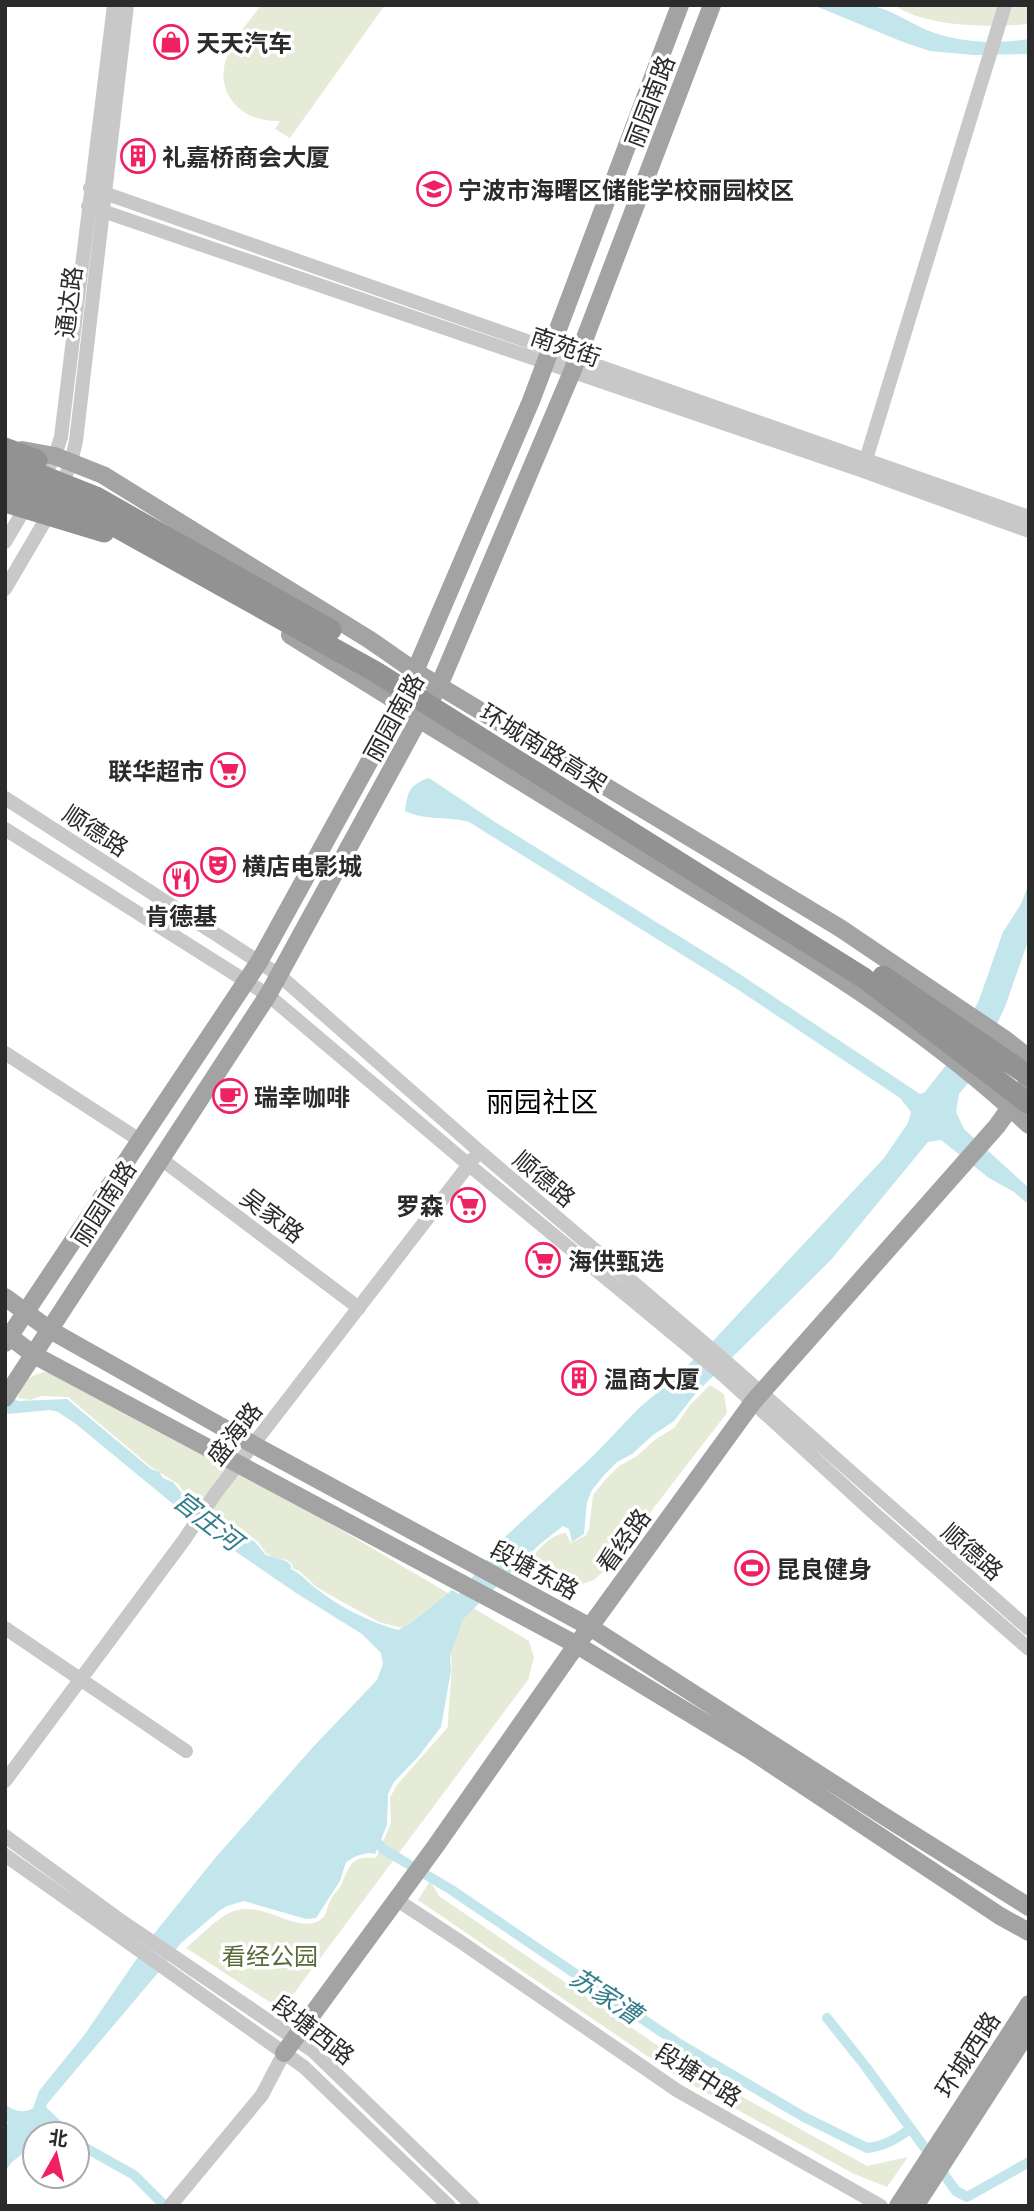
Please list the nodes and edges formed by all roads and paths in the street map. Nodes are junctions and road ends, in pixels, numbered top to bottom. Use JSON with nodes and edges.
{"nodes":[{"id":1,"x":114,"y":5,"type":"edge"},
{"id":2,"x":127,"y":5,"type":"edge"},
{"id":3,"x":680,"y":5,"type":"edge"},
{"id":4,"x":712,"y":5,"type":"edge"},
{"id":5,"x":1006,"y":5,"type":"edge"},
{"id":6,"x":97,"y":190,"type":"junction"},
{"id":7,"x":95,"y":209,"type":"junction"},
{"id":8,"x":548,"y":356,"type":"junction"},
{"id":9,"x":574,"y":365,"type":"junction"},
{"id":10,"x":5,"y":448,"type":"edge"},
{"id":11,"x":63,"y":459,"type":"junction"},
{"id":12,"x":5,"y":464,"type":"edge"},
{"id":13,"x":864,"y":465,"type":"junction"},
{"id":14,"x":5,"y":480,"type":"edge"},
{"id":15,"x":5,"y":488,"type":"edge"},
{"id":16,"x":32,"y":496,"type":"junction"},
{"id":17,"x":5,"y":502,"type":"edge"},
{"id":18,"x":55,"y":505,"type":"junction"},
{"id":19,"x":1029,"y":517,"type":"edge"},
{"id":20,"x":1029,"y":531,"type":"edge"},
{"id":21,"x":5,"y":542,"type":"edge"},
{"id":22,"x":178,"y":551,"type":"junction"},
{"id":23,"x":5,"y":589,"type":"edge"},
{"id":24,"x":416,"y":672,"type":"junction"},
{"id":25,"x":439,"y":686,"type":"junction"},
{"id":26,"x":401,"y":704,"type":"junction"},
{"id":27,"x":419,"y":719,"type":"junction"},
{"id":28,"x":5,"y":798,"type":"edge"},
{"id":29,"x":5,"y":829,"type":"edge"},
{"id":30,"x":260,"y":962,"type":"junction"},
{"id":31,"x":279,"y":975,"type":"junction"},
{"id":32,"x":247,"y":981,"type":"junction"},
{"id":33,"x":268,"y":995,"type":"junction"},
{"id":34,"x":5,"y":1053,"type":"edge"},
{"id":35,"x":1029,"y":1058,"type":"edge"},
{"id":36,"x":1029,"y":1077,"type":"edge"},
{"id":37,"x":1020,"y":1106,"type":"edge"},
{"id":38,"x":1029,"y":1125,"type":"edge"},
{"id":39,"x":141,"y":1141,"type":"junction"},
{"id":40,"x":479,"y":1152,"type":"junction"},
{"id":41,"x":161,"y":1159,"type":"junction"},
{"id":42,"x":469,"y":1165,"type":"junction"},
{"id":43,"x":5,"y":1297,"type":"edge"},
{"id":44,"x":359,"y":1308,"type":"junction"},
{"id":45,"x":26,"y":1312,"type":"junction"},
{"id":46,"x":50,"y":1330,"type":"junction"},
{"id":47,"x":7,"y":1338,"type":"edge"},
{"id":48,"x":697,"y":1345,"type":"junction"},
{"id":49,"x":34,"y":1355,"type":"junction"},
{"id":50,"x":5,"y":1398,"type":"edge"},
{"id":51,"x":757,"y":1398,"type":"junction"},
{"id":52,"x":254,"y":1445,"type":"junction"},
{"id":53,"x":239,"y":1464,"type":"junction"},
{"id":54,"x":590,"y":1627,"type":"junction"},
{"id":55,"x":5,"y":1628,"type":"edge"},
{"id":56,"x":1029,"y":1629,"type":"edge"},
{"id":57,"x":577,"y":1645,"type":"junction"},
{"id":58,"x":1029,"y":1649,"type":"edge"},
{"id":59,"x":80,"y":1680,"type":"junction"},
{"id":60,"x":186,"y":1751,"type":"dead end"},
{"id":61,"x":5,"y":1781,"type":"edge"},
{"id":62,"x":5,"y":1836,"type":"edge"},
{"id":63,"x":5,"y":1855,"type":"edge"},
{"id":64,"x":397,"y":1900,"type":"junction"},
{"id":65,"x":1029,"y":1907,"type":"edge"},
{"id":66,"x":1029,"y":1932,"type":"edge"},
{"id":67,"x":139,"y":1941,"type":"junction"},
{"id":68,"x":1029,"y":2004,"type":"edge"},
{"id":69,"x":1029,"y":2031,"type":"edge"},
{"id":70,"x":289,"y":2045,"type":"junction"},
{"id":71,"x":951,"y":2138,"type":"junction"},
{"id":72,"x":926,"y":2177,"type":"junction"},
{"id":73,"x":174,"y":2201,"type":"edge"},
{"id":74,"x":449,"y":2206,"type":"edge"},
{"id":75,"x":473,"y":2206,"type":"edge"},
{"id":76,"x":881,"y":2206,"type":"edge"},
{"id":77,"x":898,"y":2206,"type":"edge"},
{"id":78,"x":915,"y":2206,"type":"edge"}],
"edges":[{"from":1,"to":6,"type":"street","name":"通达路"},
{"from":2,"to":6,"type":"street","name":"通达路"},
{"from":3,"to":8,"type":"main road","name":"丽园南路"},
{"from":4,"to":9,"type":"main road","name":"丽园南路"},
{"from":5,"to":13,"type":"street"},
{"from":6,"to":7,"type":"street","name":"通达路"},
{"from":6,"to":8,"type":"street","name":"南苑街"},
{"from":7,"to":8,"type":"street","name":"南苑街"},
{"from":7,"to":11,"type":"street","name":"通达路"},
{"from":8,"to":9,"type":"street","name":"南苑街"},
{"from":8,"to":24,"type":"main road","name":"丽园南路"},
{"from":9,"to":13,"type":"street","name":"南苑街"},
{"from":9,"to":25,"type":"main road","name":"丽园南路"},
{"from":10,"to":11,"type":"main road"},
{"from":10,"to":22,"type":"highway"},
{"from":11,"to":16,"type":"street","name":"通达路"},
{"from":11,"to":18,"type":"street","name":"通达路"},
{"from":11,"to":24,"type":"main road"},
{"from":12,"to":22,"type":"highway","name":"环城南路高架"},
{"from":13,"to":19,"type":"street","name":"南苑街"},
{"from":13,"to":20,"type":"street","name":"南苑街"},
{"from":14,"to":22,"type":"highway","name":"环城南路高架"},
{"from":15,"to":16,"type":"main road"},
{"from":16,"to":18,"type":"main road"},
{"from":16,"to":21,"type":"street","name":"通达路"},
{"from":17,"to":22,"type":"highway"},
{"from":18,"to":23,"type":"street","name":"通达路"},
{"from":18,"to":26,"type":"main road"},
{"from":22,"to":36,"type":"highway","name":"环城南路高架"},
{"from":22,"to":37,"type":"highway","name":"环城南路高架"},
{"from":24,"to":25,"type":"main road"},
{"from":24,"to":26,"type":"main road","name":"丽园南路"},
{"from":25,"to":27,"type":"main road","name":"丽园南路"},
{"from":25,"to":35,"type":"main road"},
{"from":26,"to":27,"type":"main road"},
{"from":26,"to":30,"type":"main road","name":"丽园南路"},
{"from":27,"to":31,"type":"main road","name":"丽园南路"},
{"from":27,"to":37,"type":"main road"},
{"from":28,"to":30,"type":"street","name":"顺德路"},
{"from":29,"to":32,"type":"street","name":"顺德路"},
{"from":30,"to":31,"type":"street","name":"顺德路"},
{"from":30,"to":32,"type":"main road","name":"丽园南路"},
{"from":31,"to":33,"type":"main road","name":"丽园南路"},
{"from":31,"to":40,"type":"street","name":"顺德路"},
{"from":32,"to":33,"type":"street","name":"顺德路"},
{"from":32,"to":39,"type":"main road","name":"丽园南路"},
{"from":33,"to":41,"type":"main road","name":"丽园南路"},
{"from":33,"to":42,"type":"street","name":"顺德路"},
{"from":34,"to":39,"type":"street"},
{"from":36,"to":37,"type":"main road","name":"看经路"},
{"from":37,"to":38,"type":"main road"},
{"from":37,"to":51,"type":"main road","name":"看经路"},
{"from":39,"to":45,"type":"main road","name":"丽园南路"},
{"from":40,"to":42,"type":"street","name":"盛海路"},
{"from":40,"to":48,"type":"street","name":"顺德路"},
{"from":41,"to":44,"type":"street","name":"吴家路"},
{"from":41,"to":46,"type":"main road","name":"丽园南路"},
{"from":42,"to":44,"type":"street","name":"盛海路"},
{"from":42,"to":48,"type":"street","name":"顺德路"},
{"from":43,"to":45,"type":"main road","name":"段塘东路"},
{"from":44,"to":52,"type":"street","name":"盛海路"},
{"from":45,"to":46,"type":"main road","name":"段塘东路"},
{"from":45,"to":47,"type":"main road","name":"丽园南路"},
{"from":46,"to":49,"type":"main road","name":"丽园南路"},
{"from":46,"to":52,"type":"main road","name":"段塘东路"},
{"from":47,"to":49,"type":"main road","name":"段塘东路"},
{"from":48,"to":51,"type":"street","name":"顺德路"},
{"from":49,"to":50,"type":"main road","name":"丽园南路"},
{"from":49,"to":53,"type":"main road","name":"段塘东路"},
{"from":51,"to":54,"type":"main road","name":"看经路"},
{"from":51,"to":56,"type":"street","name":"顺德路"},
{"from":51,"to":58,"type":"street","name":"顺德路"},
{"from":52,"to":53,"type":"street","name":"盛海路"},
{"from":52,"to":54,"type":"main road","name":"段塘东路"},
{"from":53,"to":57,"type":"main road","name":"段塘东路"},
{"from":53,"to":59,"type":"street","name":"盛海路"},
{"from":54,"to":57,"type":"main road","name":"看经路"},
{"from":54,"to":65,"type":"main road","name":"段塘东路"},
{"from":55,"to":59,"type":"street"},
{"from":57,"to":64,"type":"main road","name":"看经路"},
{"from":57,"to":66,"type":"main road","name":"段塘东路"},
{"from":59,"to":60,"type":"street"},
{"from":59,"to":61,"type":"street","name":"盛海路"},
{"from":62,"to":67,"type":"street"},
{"from":63,"to":67,"type":"street"},
{"from":64,"to":70,"type":"main road","name":"看经路"},
{"from":64,"to":76,"type":"street","name":"段塘中路"},
{"from":67,"to":70,"type":"street"},
{"from":68,"to":71,"type":"main road","name":"环城西路"},
{"from":69,"to":71,"type":"main road","name":"环城西路"},
{"from":70,"to":73,"type":"street"},
{"from":70,"to":74,"type":"street"},
{"from":70,"to":75,"type":"street","name":"段塘西路"},
{"from":71,"to":72,"type":"main road"},
{"from":72,"to":77,"type":"main road"},
{"from":72,"to":78,"type":"main road"}]}
